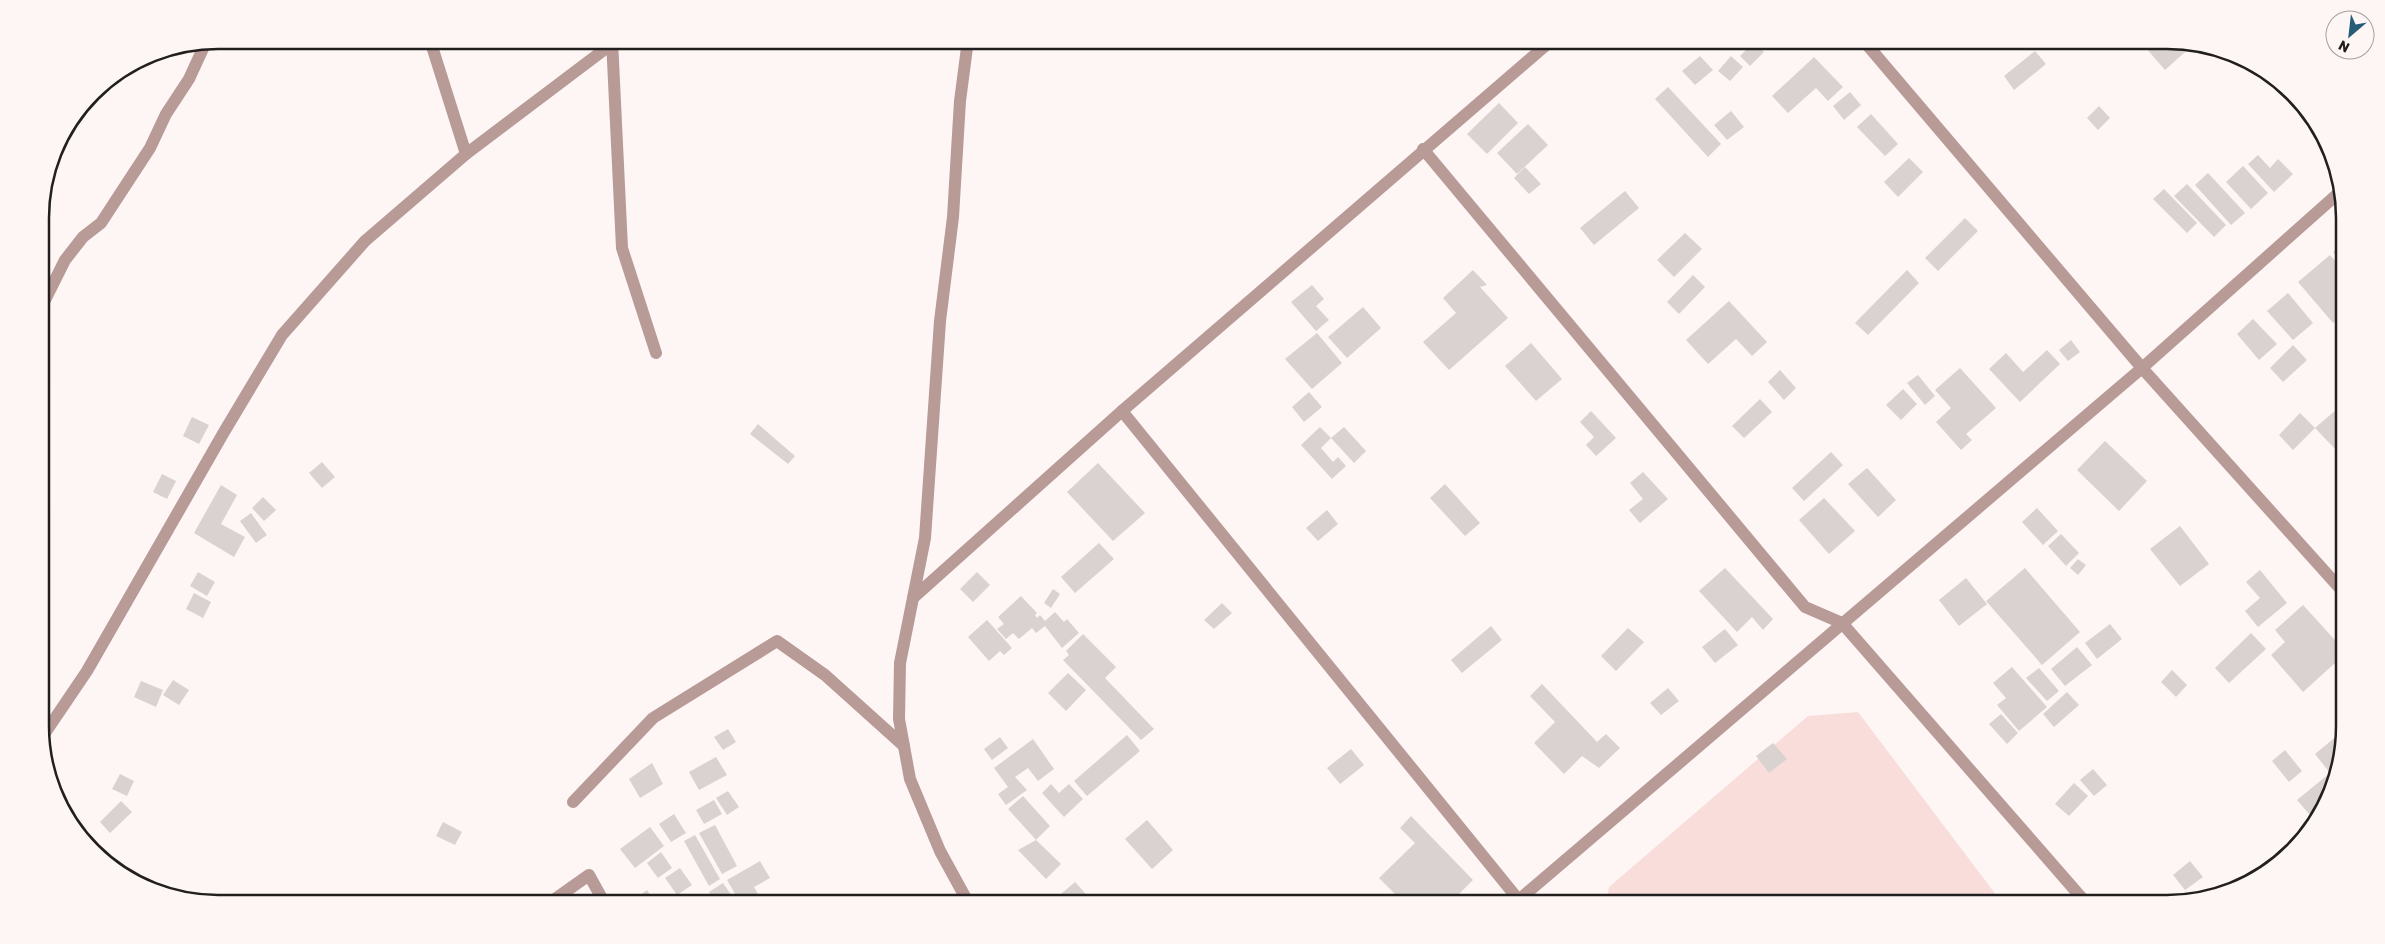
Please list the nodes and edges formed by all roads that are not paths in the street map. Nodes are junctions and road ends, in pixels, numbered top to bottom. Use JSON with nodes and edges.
{"nodes":[{"id":1,"x":433,"y":49,"type":"edge"},
{"id":2,"x":604,"y":49,"type":"edge"},
{"id":3,"x":614,"y":49,"type":"edge"},
{"id":4,"x":967,"y":49,"type":"edge"},
{"id":5,"x":1541,"y":49,"type":"edge"},
{"id":6,"x":1871,"y":49,"type":"edge"},
{"id":7,"x":203,"y":50,"type":"edge"},
{"id":8,"x":1423,"y":149,"type":"junction"},
{"id":9,"x":466,"y":154,"type":"junction"},
{"id":10,"x":2335,"y":196,"type":"edge"},
{"id":11,"x":49,"y":293,"type":"edge"},
{"id":12,"x":656,"y":353,"type":"dead end"},
{"id":13,"x":2142,"y":368,"type":"junction"},
{"id":14,"x":1122,"y":411,"type":"junction"},
{"id":15,"x":2336,"y":584,"type":"edge"},
{"id":16,"x":913,"y":598,"type":"junction"},
{"id":17,"x":1842,"y":624,"type":"junction"},
{"id":18,"x":49,"y":727,"type":"edge"},
{"id":19,"x":904,"y":746,"type":"junction"},
{"id":20,"x":573,"y":802,"type":"dead end"},
{"id":21,"x":561,"y":895,"type":"edge"},
{"id":22,"x":600,"y":895,"type":"edge"},
{"id":23,"x":963,"y":895,"type":"edge"},
{"id":24,"x":1512,"y":895,"type":"edge"},
{"id":25,"x":1526,"y":895,"type":"edge"},
{"id":26,"x":2079,"y":895,"type":"edge"}],
"edges":[{"from":1,"to":9,"type":"street"},
{"from":2,"to":9,"type":"street"},
{"from":3,"to":12,"type":"street"},
{"from":4,"to":16,"type":"street"},
{"from":5,"to":8,"type":"street"},
{"from":6,"to":13,"type":"street"},
{"from":7,"to":11,"type":"street"},
{"from":8,"to":14,"type":"street"},
{"from":8,"to":17,"type":"street"},
{"from":9,"to":18,"type":"street"},
{"from":10,"to":13,"type":"street"},
{"from":13,"to":15,"type":"street"},
{"from":13,"to":17,"type":"street"},
{"from":14,"to":16,"type":"street"},
{"from":14,"to":24,"type":"street"},
{"from":16,"to":19,"type":"street"},
{"from":17,"to":25,"type":"street"},
{"from":17,"to":26,"type":"street"},
{"from":19,"to":20,"type":"street"},
{"from":19,"to":23,"type":"street"},
{"from":21,"to":22,"type":"street"}]}
